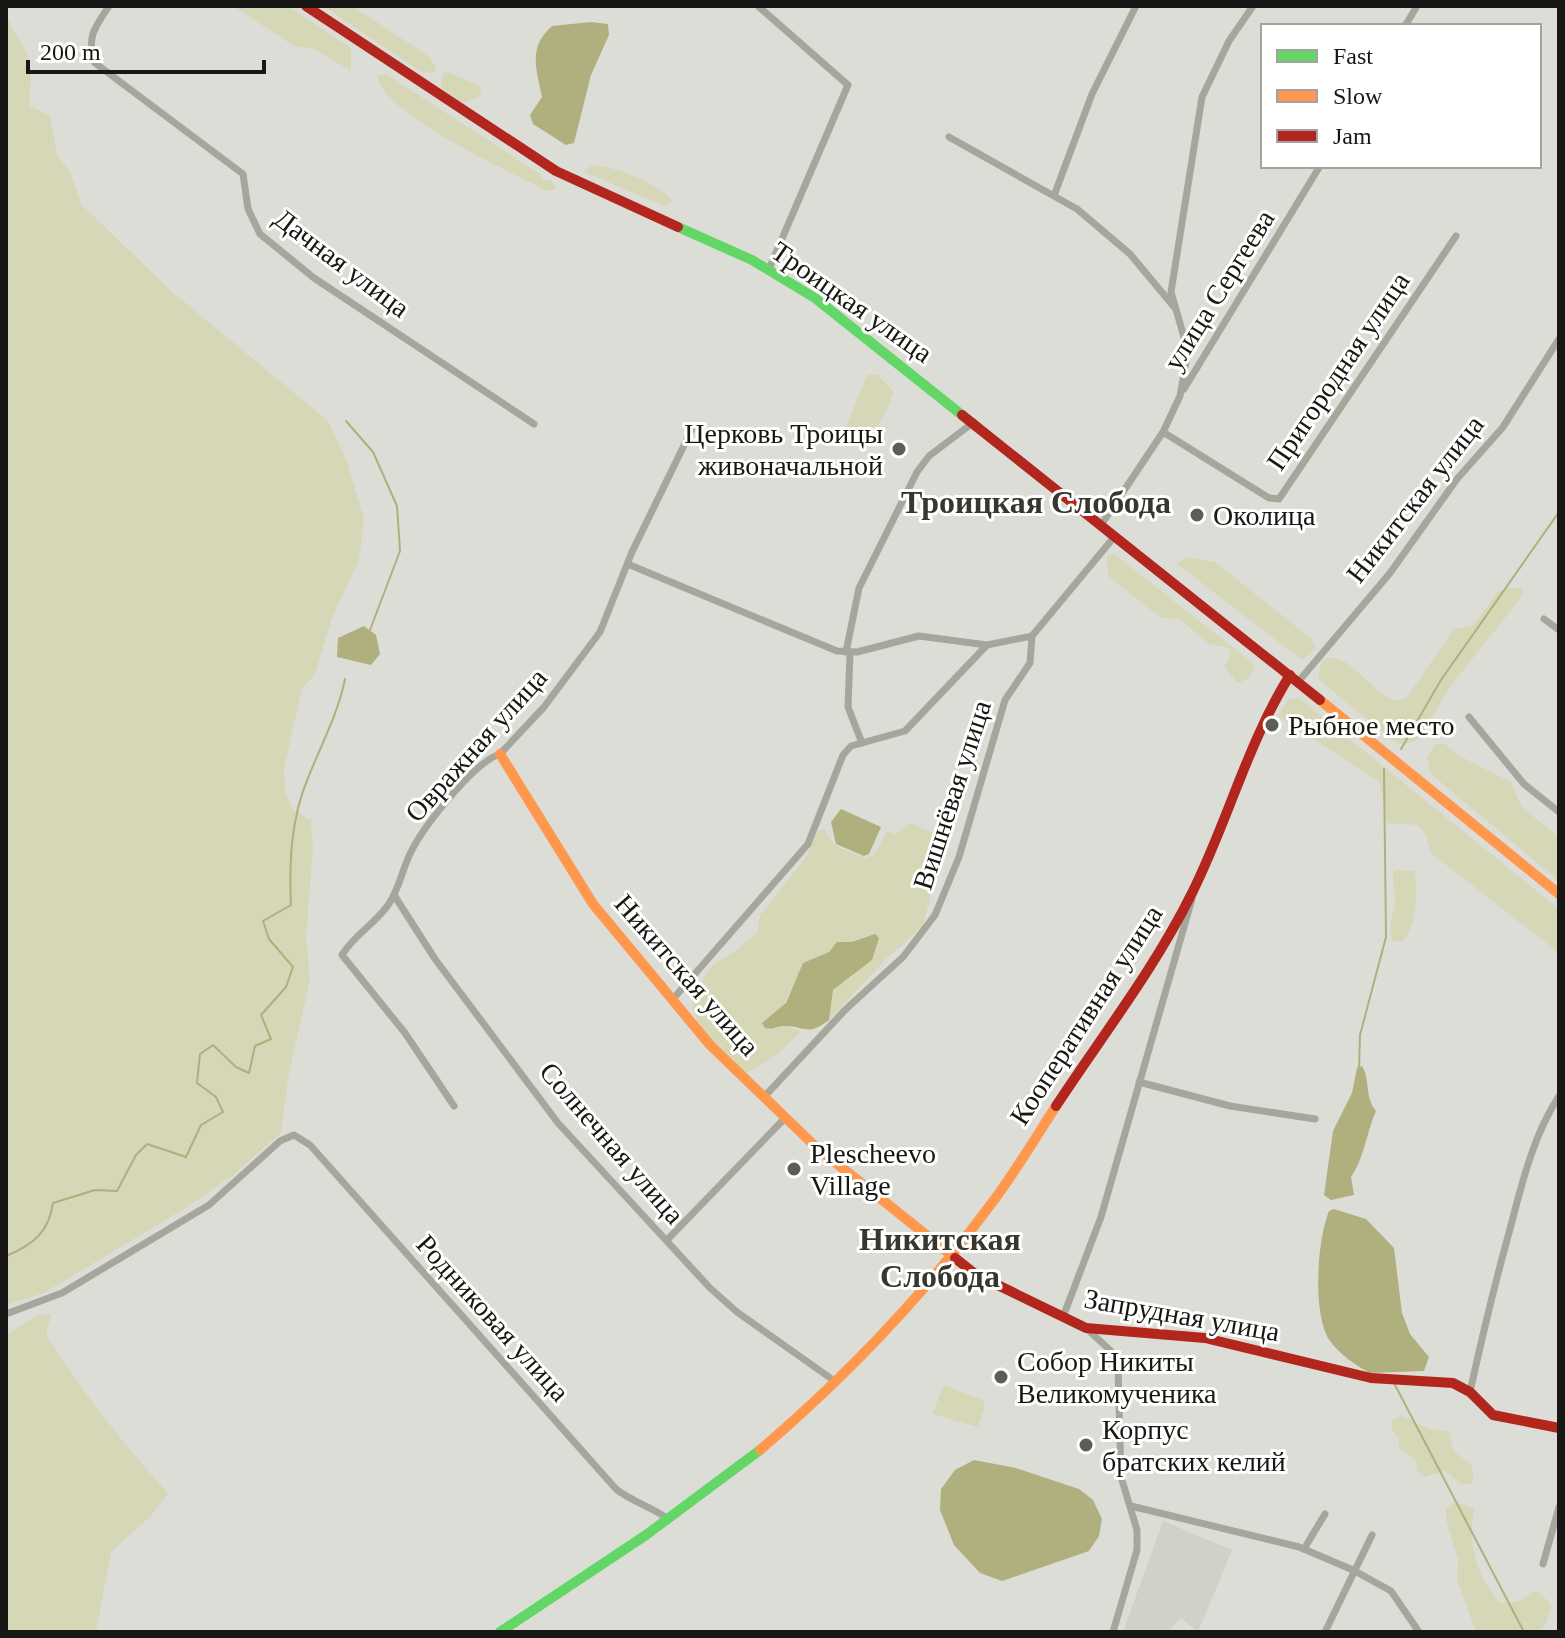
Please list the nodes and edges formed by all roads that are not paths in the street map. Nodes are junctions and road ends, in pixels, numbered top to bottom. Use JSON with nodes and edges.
{"nodes":[{"id":1,"x":109,"y":6,"type":"edge"},
{"id":2,"x":306,"y":6,"type":"edge"},
{"id":3,"x":758,"y":6,"type":"edge"},
{"id":4,"x":1136,"y":6,"type":"edge"},
{"id":5,"x":1253,"y":6,"type":"edge"},
{"id":6,"x":1417,"y":6,"type":"edge"},
{"id":7,"x":1406,"y":24,"type":"edge"},
{"id":8,"x":949,"y":137,"type":"dead end"},
{"id":9,"x":1319,"y":168,"type":"edge"},
{"id":10,"x":1055,"y":193,"type":"junction"},
{"id":11,"x":1456,"y":236,"type":"dead end"},
{"id":12,"x":769,"y":269,"type":"junction"},
{"id":13,"x":1178,"y":313,"type":"junction"},
{"id":14,"x":1559,"y":339,"type":"edge"},
{"id":15,"x":1180,"y":396,"type":"junction"},
{"id":16,"x":974,"y":422,"type":"junction"},
{"id":17,"x":534,"y":424,"type":"dead end"},
{"id":18,"x":692,"y":429,"type":"dead end"},
{"id":19,"x":1163,"y":432,"type":"junction"},
{"id":20,"x":1101,"y":525,"type":"junction"},
{"id":21,"x":1115,"y":536,"type":"junction"},
{"id":22,"x":630,"y":565,"type":"junction"},
{"id":23,"x":1544,"y":619,"type":"dead end"},
{"id":24,"x":1559,"y":630,"type":"edge"},
{"id":25,"x":1032,"y":636,"type":"junction"},
{"id":26,"x":987,"y":645,"type":"junction"},
{"id":27,"x":848,"y":652,"type":"junction"},
{"id":28,"x":1294,"y":678,"type":"junction"},
{"id":29,"x":1469,"y":717,"type":"dead end"},
{"id":30,"x":862,"y":743,"type":"junction"},
{"id":31,"x":500,"y":754,"type":"junction"},
{"id":32,"x":1559,"y":812,"type":"edge"},
{"id":33,"x":1194,"y":893,"type":"junction"},
{"id":34,"x":1559,"y":894,"type":"edge"},
{"id":35,"x":394,"y":895,"type":"junction"},
{"id":36,"x":673,"y":999,"type":"junction"},
{"id":37,"x":1139,"y":1082,"type":"junction"},
{"id":38,"x":1559,"y":1096,"type":"edge"},
{"id":39,"x":764,"y":1097,"type":"junction"},
{"id":40,"x":454,"y":1106,"type":"dead end"},
{"id":41,"x":785,"y":1118,"type":"junction"},
{"id":42,"x":1315,"y":1119,"type":"dead end"},
{"id":43,"x":667,"y":1240,"type":"junction"},
{"id":44,"x":951,"y":1256,"type":"junction"},
{"id":45,"x":6,"y":1314,"type":"edge"},
{"id":46,"x":1063,"y":1317,"type":"junction"},
{"id":47,"x":1086,"y":1328,"type":"junction"},
{"id":48,"x":836,"y":1382,"type":"junction"},
{"id":49,"x":1470,"y":1392,"type":"junction"},
{"id":50,"x":1559,"y":1428,"type":"edge"},
{"id":51,"x":1131,"y":1506,"type":"junction"},
{"id":52,"x":1559,"y":1507,"type":"edge"},
{"id":53,"x":1325,"y":1514,"type":"dead end"},
{"id":54,"x":668,"y":1519,"type":"junction"},
{"id":55,"x":1372,"y":1535,"type":"dead end"},
{"id":56,"x":1304,"y":1549,"type":"junction"},
{"id":57,"x":1543,"y":1564,"type":"dead end"},
{"id":58,"x":1353,"y":1570,"type":"junction"},
{"id":59,"x":500,"y":1632,"type":"edge"},
{"id":60,"x":1113,"y":1632,"type":"edge"},
{"id":61,"x":1325,"y":1632,"type":"edge"},
{"id":62,"x":1419,"y":1632,"type":"edge"}],
"edges":[{"from":1,"to":17,"type":"street","name":"Дачная улица"},
{"from":2,"to":12,"type":"street","name":"Троицкая улица"},
{"from":3,"to":12,"type":"street"},
{"from":4,"to":10,"type":"street"},
{"from":5,"to":13,"type":"street"},
{"from":6,"to":7,"type":"street"},
{"from":8,"to":10,"type":"street"},
{"from":9,"to":15,"type":"street","name":"улица Сергеева"},
{"from":10,"to":13,"type":"street"},
{"from":11,"to":19,"type":"street","name":"Пригородная улица"},
{"from":12,"to":16,"type":"street","name":"Троицкая улица"},
{"from":13,"to":15,"type":"street"},
{"from":14,"to":28,"type":"street","name":"Никитская улица"},
{"from":15,"to":19,"type":"street"},
{"from":16,"to":20,"type":"street","name":"Троицкая улица"},
{"from":16,"to":27,"type":"street"},
{"from":18,"to":22,"type":"street","name":"Овражная улица"},
{"from":19,"to":20,"type":"street"},
{"from":20,"to":21,"type":"street","name":"Троицкая улица"},
{"from":21,"to":25,"type":"street"},
{"from":21,"to":28,"type":"street","name":"Троицкая улица"},
{"from":22,"to":27,"type":"street"},
{"from":22,"to":31,"type":"street","name":"Овражная улица"},
{"from":23,"to":24,"type":"street"},
{"from":25,"to":26,"type":"street"},
{"from":25,"to":39,"type":"street","name":"Вишнёвая улица"},
{"from":26,"to":27,"type":"street"},
{"from":26,"to":30,"type":"street"},
{"from":27,"to":30,"type":"street"},
{"from":28,"to":33,"type":"street","name":"Кооперативная улица"},
{"from":28,"to":34,"type":"street","name":"Троицкая улица"},
{"from":29,"to":32,"type":"street"},
{"from":30,"to":36,"type":"street"},
{"from":31,"to":35,"type":"street","name":"Овражная улица"},
{"from":31,"to":36,"type":"street","name":"Никитская улица"},
{"from":33,"to":37,"type":"street"},
{"from":33,"to":44,"type":"street","name":"Кооперативная улица"},
{"from":35,"to":40,"type":"street","name":"Овражная улица"},
{"from":35,"to":43,"type":"street","name":"Солнечная улица"},
{"from":36,"to":39,"type":"street","name":"Никитская улица"},
{"from":37,"to":42,"type":"street"},
{"from":37,"to":46,"type":"street"},
{"from":38,"to":49,"type":"street"},
{"from":39,"to":41,"type":"street","name":"Никитская улица"},
{"from":41,"to":43,"type":"street"},
{"from":41,"to":44,"type":"street","name":"Никитская улица"},
{"from":43,"to":48,"type":"street","name":"Солнечная улица"},
{"from":44,"to":46,"type":"street","name":"Запрудная улица"},
{"from":44,"to":48,"type":"street","name":"Кооперативная улица"},
{"from":45,"to":54,"type":"street","name":"Родниковая улица"},
{"from":46,"to":47,"type":"street","name":"Запрудная улица"},
{"from":47,"to":49,"type":"street","name":"Запрудная улица"},
{"from":47,"to":51,"type":"street"},
{"from":48,"to":54,"type":"street","name":"Кооперативная улица"},
{"from":49,"to":50,"type":"street"},
{"from":51,"to":56,"type":"street"},
{"from":51,"to":60,"type":"street"},
{"from":52,"to":57,"type":"street"},
{"from":53,"to":56,"type":"street"},
{"from":54,"to":59,"type":"street","name":"Кооперативная улица"},
{"from":55,"to":58,"type":"street"},
{"from":56,"to":58,"type":"street"},
{"from":58,"to":61,"type":"street"},
{"from":58,"to":62,"type":"street"}]}
